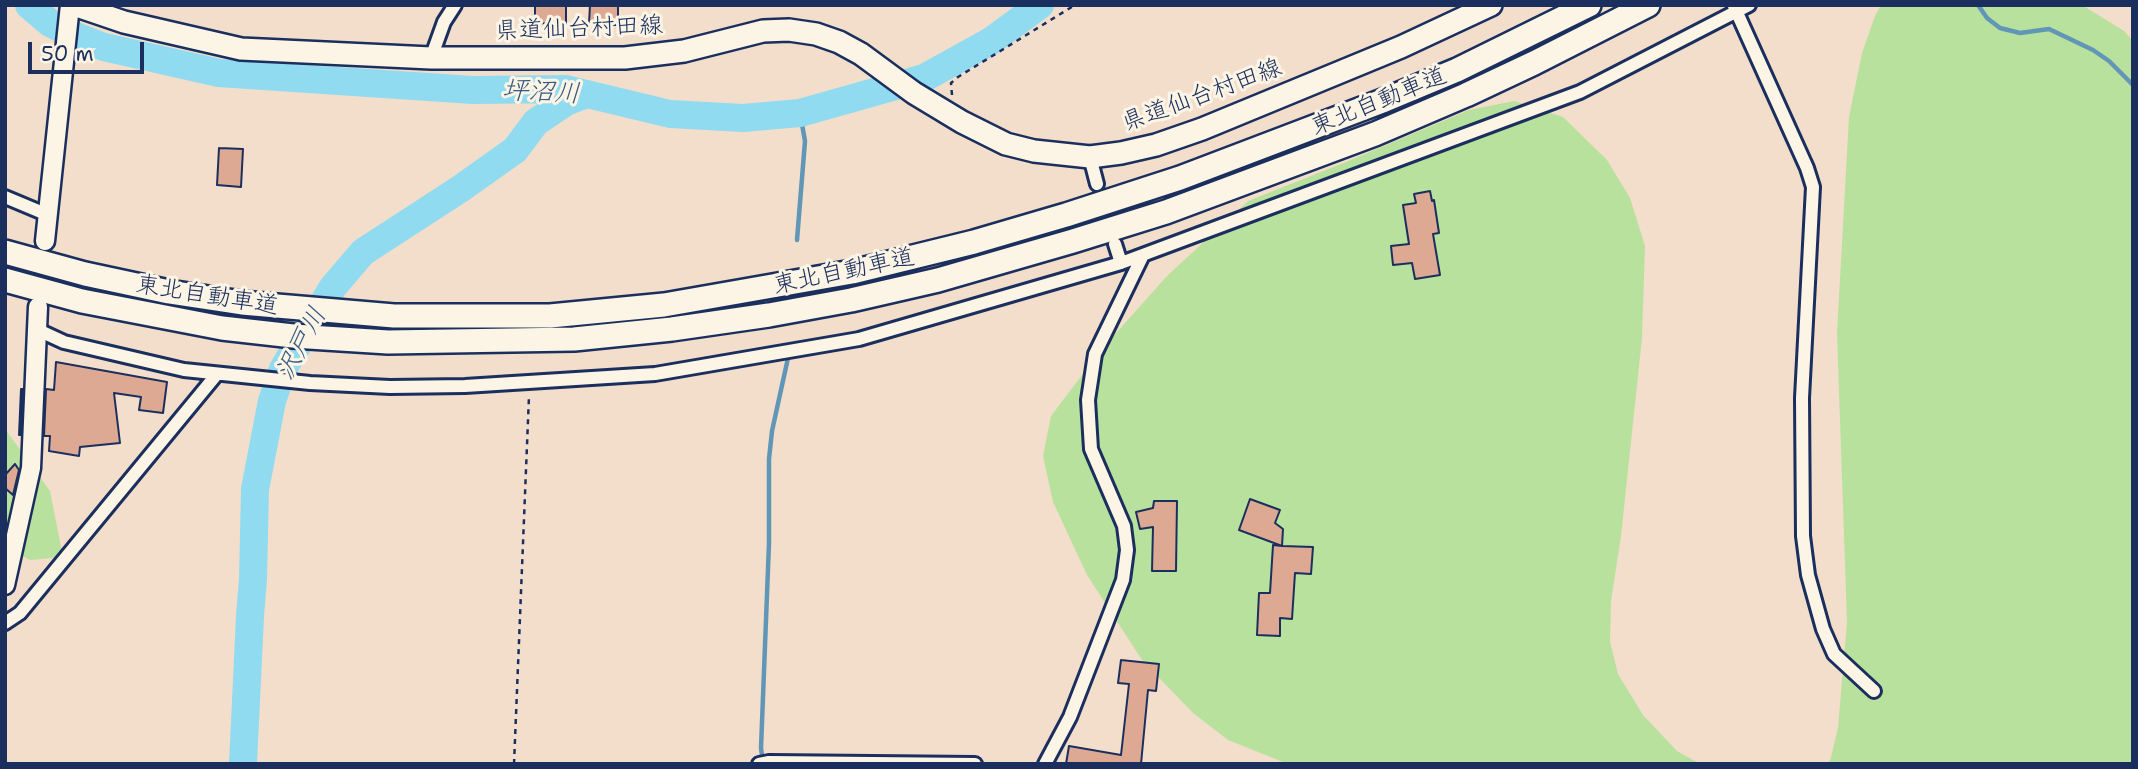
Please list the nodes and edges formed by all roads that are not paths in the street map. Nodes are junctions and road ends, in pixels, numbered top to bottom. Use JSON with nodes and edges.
{"nodes":[{"id":1,"x":455,"y":5,"type":"edge"},
{"id":2,"x":1490,"y":5,"type":"edge"},
{"id":3,"x":1589,"y":5,"type":"edge"},
{"id":4,"x":1648,"y":5,"type":"edge"},
{"id":5,"x":71,"y":7,"type":"edge"},
{"id":6,"x":1740,"y":7,"type":"edge"},
{"id":7,"x":431,"y":58,"type":"junction"},
{"id":8,"x":1090,"y":157,"type":"junction"},
{"id":9,"x":1097,"y":184,"type":"dead end"},
{"id":10,"x":5,"y":197,"type":"edge"},
{"id":11,"x":48,"y":215,"type":"junction"},
{"id":12,"x":46,"y":241,"type":"dead end"},
{"id":13,"x":1115,"y":244,"type":"dead end"},
{"id":14,"x":5,"y":252,"type":"edge"},
{"id":15,"x":1143,"y":255,"type":"junction"},
{"id":16,"x":1121,"y":263,"type":"junction"},
{"id":17,"x":5,"y":280,"type":"edge"},
{"id":18,"x":38,"y":307,"type":"dead end"},
{"id":19,"x":38,"y":330,"type":"junction"},
{"id":20,"x":217,"y":374,"type":"junction"},
{"id":21,"x":5,"y":585,"type":"edge"},
{"id":22,"x":5,"y":622,"type":"edge"},
{"id":23,"x":1874,"y":691,"type":"dead end"},
{"id":24,"x":764,"y":763,"type":"edge"},
{"id":25,"x":975,"y":764,"type":"edge"},
{"id":26,"x":1045,"y":764,"type":"edge"}],
"edges":[{"from":1,"to":7,"type":"street"},
{"from":2,"to":8,"type":"main road","name":"県道仙台村田線"},
{"from":3,"to":14,"type":"highway","name":"東北自動車道"},
{"from":4,"to":17,"type":"highway","name":"東北自動車道"},
{"from":5,"to":7,"type":"main road","name":"県道仙台村田線"},
{"from":5,"to":11,"type":"main road"},
{"from":6,"to":15,"type":"street"},
{"from":6,"to":23,"type":"street"},
{"from":7,"to":8,"type":"main road","name":"県道仙台村田線"},
{"from":8,"to":9,"type":"street"},
{"from":10,"to":11,"type":"street"},
{"from":11,"to":12,"type":"main road"},
{"from":13,"to":16,"type":"street"},
{"from":15,"to":16,"type":"street"},
{"from":15,"to":26,"type":"street"},
{"from":16,"to":20,"type":"street"},
{"from":18,"to":19,"type":"main road"},
{"from":19,"to":20,"type":"street"},
{"from":19,"to":21,"type":"main road"},
{"from":20,"to":22,"type":"street"},
{"from":24,"to":25,"type":"street"}]}
